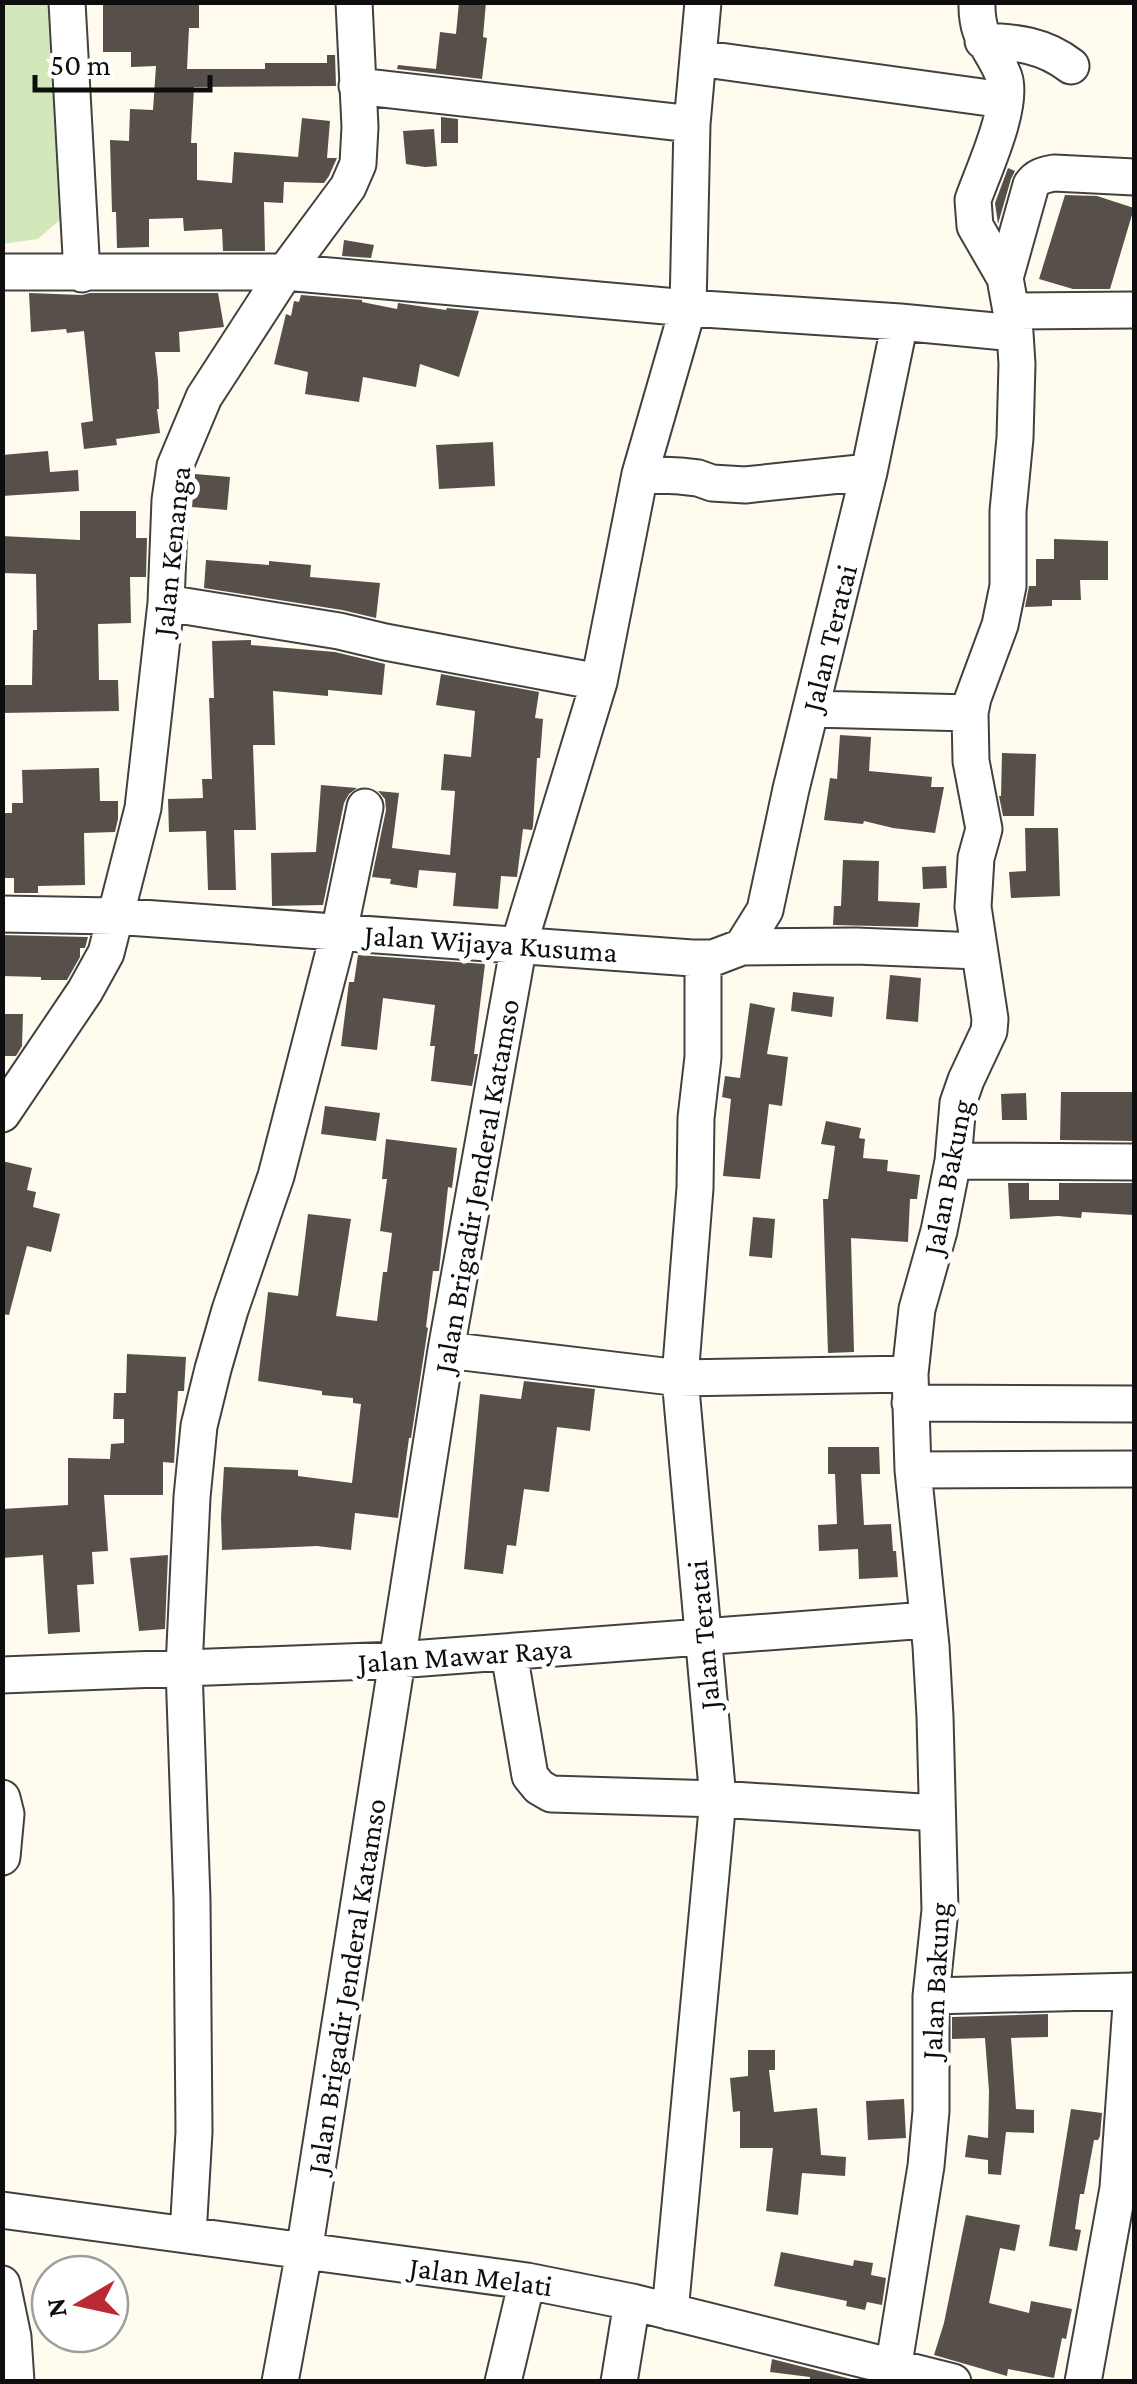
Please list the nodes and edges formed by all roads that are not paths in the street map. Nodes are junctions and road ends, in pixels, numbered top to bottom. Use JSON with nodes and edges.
{"nodes":[{"id":1,"x":67,"y":2,"type":"edge"},
{"id":2,"x":354,"y":2,"type":"edge"},
{"id":3,"x":704,"y":2,"type":"edge"},
{"id":4,"x":977,"y":2,"type":"edge"},
{"id":5,"x":984,"y":41,"type":"junction"},
{"id":6,"x":698,"y":58,"type":"junction"},
{"id":7,"x":1070,"y":66,"type":"dead end"},
{"id":8,"x":358,"y":86,"type":"junction"},
{"id":9,"x":1004,"y":100,"type":"junction"},
{"id":10,"x":692,"y":124,"type":"junction"},
{"id":11,"x":1134,"y":177,"type":"edge"},
{"id":12,"x":2,"y":272,"type":"edge"},
{"id":13,"x":285,"y":272,"type":"junction"},
{"id":14,"x":82,"y":274,"type":"junction"},
{"id":15,"x":1010,"y":307,"type":"junction"},
{"id":16,"x":688,"y":308,"type":"junction"},
{"id":17,"x":1134,"y":310,"type":"edge"},
{"id":18,"x":900,"y":322,"type":"junction"},
{"id":19,"x":870,"y":472,"type":"junction"},
{"id":20,"x":640,"y":474,"type":"junction"},
{"id":21,"x":166,"y":603,"type":"junction"},
{"id":22,"x":599,"y":682,"type":"junction"},
{"id":23,"x":812,"y":709,"type":"junction"},
{"id":24,"x":970,"y":713,"type":"junction"},
{"id":25,"x":365,"y":807,"type":"dead end"},
{"id":26,"x":2,"y":914,"type":"edge"},
{"id":27,"x":114,"y":916,"type":"junction"},
{"id":28,"x":339,"y":932,"type":"junction"},
{"id":29,"x":519,"y":944,"type":"junction"},
{"id":30,"x":742,"y":947,"type":"junction"},
{"id":31,"x":978,"y":952,"type":"junction"},
{"id":32,"x":703,"y":958,"type":"junction"},
{"id":33,"x":2,"y":1114,"type":"edge"},
{"id":34,"x":953,"y":1161,"type":"junction"},
{"id":35,"x":1134,"y":1162,"type":"edge"},
{"id":36,"x":446,"y":1350,"type":"junction"},
{"id":37,"x":680,"y":1378,"type":"junction"},
{"id":38,"x":910,"y":1389,"type":"junction"},
{"id":39,"x":1134,"y":1404,"type":"edge"},
{"id":40,"x":1134,"y":1469,"type":"edge"},
{"id":41,"x":913,"y":1470,"type":"junction"},
{"id":42,"x":927,"y":1620,"type":"junction"},
{"id":43,"x":703,"y":1638,"type":"junction"},
{"id":44,"x":510,"y":1653,"type":"junction"},
{"id":45,"x":397,"y":1660,"type":"junction"},
{"id":46,"x":184,"y":1668,"type":"junction"},
{"id":47,"x":2,"y":1676,"type":"edge"},
{"id":48,"x":2,"y":1798,"type":"edge"},
{"id":49,"x":718,"y":1799,"type":"junction"},
{"id":50,"x":937,"y":1813,"type":"junction"},
{"id":51,"x":2,"y":1858,"type":"edge"},
{"id":52,"x":1133,"y":1991,"type":"edge"},
{"id":53,"x":931,"y":1996,"type":"junction"},
{"id":54,"x":2,"y":2210,"type":"edge"},
{"id":55,"x":188,"y":2236,"type":"junction"},
{"id":56,"x":304,"y":2252,"type":"junction"},
{"id":57,"x":527,"y":2281,"type":"junction"},
{"id":58,"x":2,"y":2284,"type":"edge"},
{"id":59,"x":632,"y":2302,"type":"junction"},
{"id":60,"x":670,"y":2312,"type":"junction"},
{"id":61,"x":893,"y":2375,"type":"edge"},
{"id":62,"x":16,"y":2382,"type":"edge"},
{"id":63,"x":280,"y":2382,"type":"edge"},
{"id":64,"x":502,"y":2382,"type":"edge"},
{"id":65,"x":618,"y":2382,"type":"edge"},
{"id":66,"x":953,"y":2382,"type":"edge"},
{"id":67,"x":1083,"y":2382,"type":"edge"}],
"edges":[{"from":1,"to":14,"type":"street"},
{"from":2,"to":8,"type":"street","name":"Jalan Kenanga"},
{"from":3,"to":6,"type":"street","name":"Jalan Brigadir Jenderal Katamso"},
{"from":4,"to":5,"type":"street"},
{"from":5,"to":7,"type":"street"},
{"from":5,"to":9,"type":"street"},
{"from":6,"to":9,"type":"street"},
{"from":6,"to":10,"type":"street","name":"Jalan Brigadir Jenderal Katamso"},
{"from":8,"to":10,"type":"street"},
{"from":8,"to":13,"type":"street","name":"Jalan Kenanga"},
{"from":9,"to":15,"type":"street"},
{"from":10,"to":16,"type":"street","name":"Jalan Brigadir Jenderal Katamso"},
{"from":11,"to":15,"type":"street"},
{"from":12,"to":14,"type":"street"},
{"from":13,"to":14,"type":"street"},
{"from":13,"to":16,"type":"street"},
{"from":13,"to":21,"type":"street","name":"Jalan Kenanga"},
{"from":15,"to":17,"type":"street"},
{"from":15,"to":18,"type":"street"},
{"from":15,"to":24,"type":"street","name":"Jalan Bakung"},
{"from":16,"to":18,"type":"street"},
{"from":16,"to":20,"type":"street","name":"Jalan Brigadir Jenderal Katamso"},
{"from":18,"to":19,"type":"street","name":"Jalan Teratai"},
{"from":19,"to":20,"type":"street"},
{"from":19,"to":23,"type":"street","name":"Jalan Teratai"},
{"from":20,"to":22,"type":"street","name":"Jalan Brigadir Jenderal Katamso"},
{"from":21,"to":22,"type":"street"},
{"from":21,"to":27,"type":"street","name":"Jalan Kenanga"},
{"from":22,"to":29,"type":"street","name":"Jalan Brigadir Jenderal Katamso"},
{"from":23,"to":24,"type":"street"},
{"from":23,"to":30,"type":"street","name":"Jalan Teratai"},
{"from":24,"to":31,"type":"street","name":"Jalan Bakung"},
{"from":25,"to":28,"type":"street"},
{"from":26,"to":27,"type":"street","name":"Jalan Wijaya Kusuma"},
{"from":27,"to":28,"type":"street","name":"Jalan Wijaya Kusuma"},
{"from":27,"to":33,"type":"street","name":"Jalan Kenanga"},
{"from":28,"to":29,"type":"street","name":"Jalan Wijaya Kusuma"},
{"from":28,"to":46,"type":"street"},
{"from":29,"to":32,"type":"street","name":"Jalan Wijaya Kusuma"},
{"from":29,"to":36,"type":"street","name":"Jalan Brigadir Jenderal Katamso"},
{"from":30,"to":31,"type":"street","name":"Jalan Wijaya Kusuma"},
{"from":30,"to":32,"type":"street","name":"Jalan Wijaya Kusuma"},
{"from":31,"to":34,"type":"street","name":"Jalan Bakung"},
{"from":32,"to":37,"type":"street","name":"Jalan Teratai"},
{"from":34,"to":35,"type":"street"},
{"from":34,"to":38,"type":"street","name":"Jalan Bakung"},
{"from":36,"to":37,"type":"street"},
{"from":36,"to":45,"type":"street","name":"Jalan Brigadir Jenderal Katamso"},
{"from":37,"to":38,"type":"street"},
{"from":37,"to":43,"type":"street","name":"Jalan Teratai"},
{"from":38,"to":39,"type":"street"},
{"from":38,"to":41,"type":"street","name":"Jalan Bakung"},
{"from":40,"to":41,"type":"street"},
{"from":41,"to":42,"type":"street","name":"Jalan Bakung"},
{"from":42,"to":43,"type":"street","name":"Jalan Mawar Raya"},
{"from":42,"to":50,"type":"street","name":"Jalan Bakung"},
{"from":43,"to":44,"type":"street","name":"Jalan Mawar Raya"},
{"from":43,"to":49,"type":"street","name":"Jalan Teratai"},
{"from":44,"to":45,"type":"street","name":"Jalan Mawar Raya"},
{"from":44,"to":49,"type":"street"},
{"from":45,"to":46,"type":"street","name":"Jalan Mawar Raya"},
{"from":45,"to":56,"type":"street","name":"Jalan Brigadir Jenderal Katamso"},
{"from":46,"to":47,"type":"street","name":"Jalan Mawar Raya"},
{"from":46,"to":55,"type":"street"},
{"from":48,"to":51,"type":"street"},
{"from":49,"to":50,"type":"street"},
{"from":49,"to":60,"type":"street","name":"Jalan Teratai"},
{"from":50,"to":53,"type":"street","name":"Jalan Bakung"},
{"from":52,"to":53,"type":"street"},
{"from":52,"to":67,"type":"street"},
{"from":53,"to":61,"type":"street","name":"Jalan Bakung"},
{"from":54,"to":55,"type":"street","name":"Jalan Melati"},
{"from":55,"to":56,"type":"street","name":"Jalan Melati"},
{"from":56,"to":57,"type":"street","name":"Jalan Melati"},
{"from":56,"to":63,"type":"street","name":"Jalan Brigadir Jenderal Katamso"},
{"from":57,"to":59,"type":"street","name":"Jalan Melati"},
{"from":57,"to":64,"type":"street"},
{"from":58,"to":62,"type":"street"},
{"from":59,"to":60,"type":"street","name":"Jalan Melati"},
{"from":59,"to":65,"type":"street"},
{"from":60,"to":61,"type":"street","name":"Jalan Melati"},
{"from":61,"to":66,"type":"street","name":"Jalan Melati"}]}
